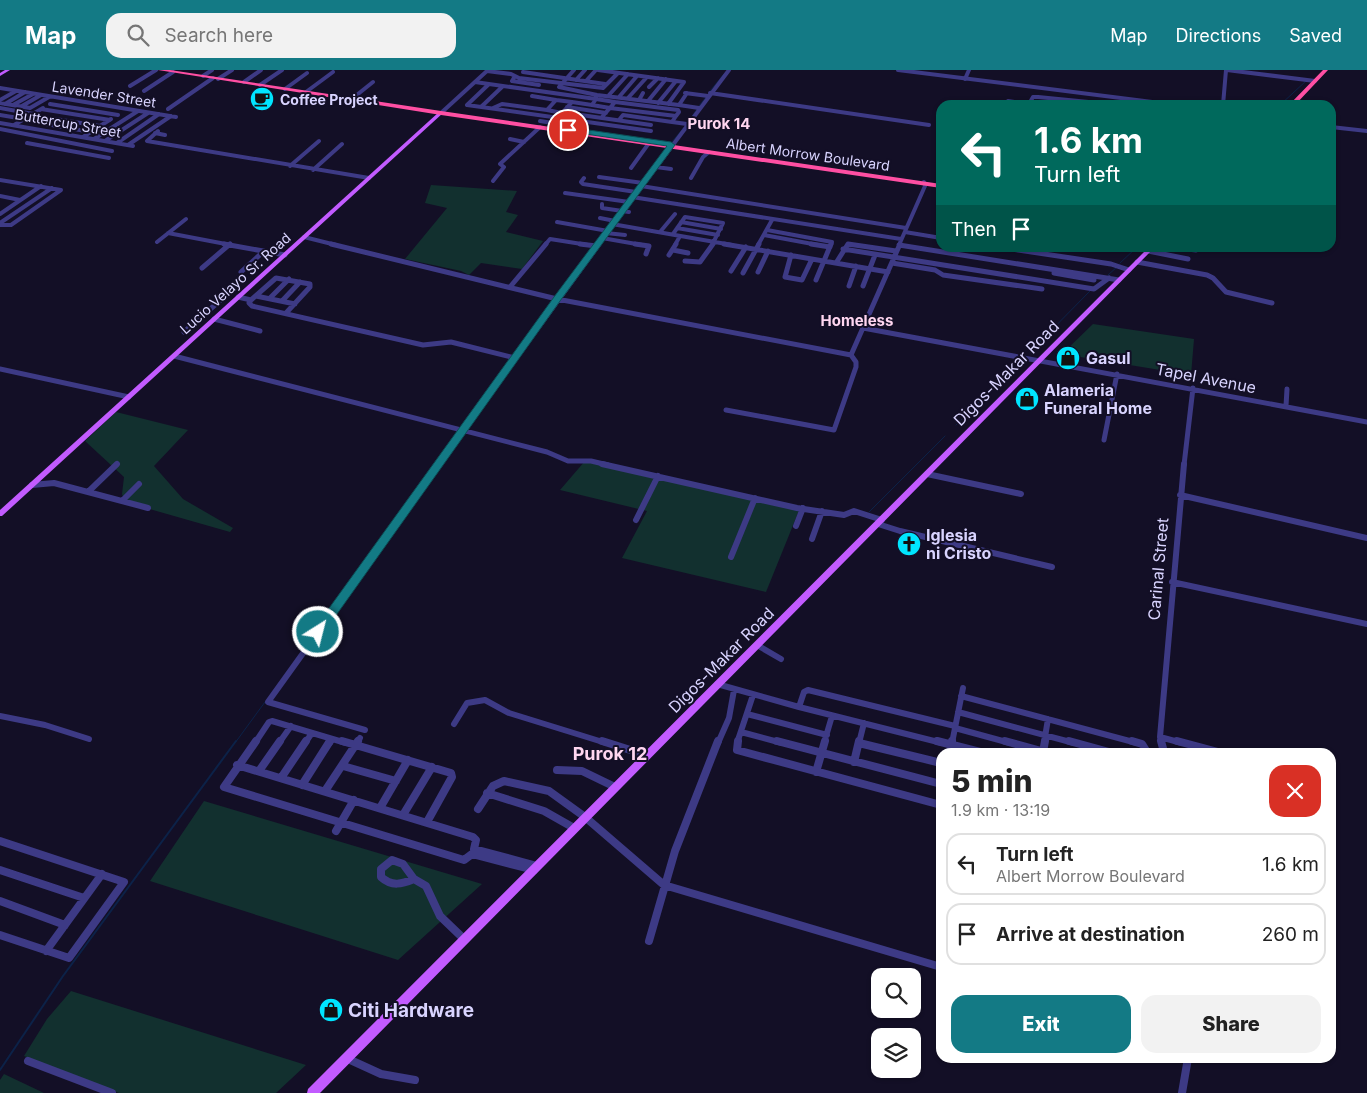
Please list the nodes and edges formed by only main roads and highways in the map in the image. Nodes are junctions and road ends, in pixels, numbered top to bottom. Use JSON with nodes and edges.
{"nodes":[{"id":1,"x":8,"y":70,"type":"edge"},
{"id":2,"x":160,"y":70,"type":"edge"},
{"id":3,"x":1326,"y":70,"type":"edge"},
{"id":4,"x":0,"y":75,"type":"edge"},
{"id":5,"x":345,"y":98,"type":"junction"},
{"id":6,"x":1297,"y":100,"type":"edge"},
{"id":7,"x":442,"y":113,"type":"junction"},
{"id":8,"x":671,"y":146,"type":"junction"},
{"id":9,"x":924,"y":182,"type":"junction"},
{"id":10,"x":936,"y":184,"type":"edge"},
{"id":11,"x":1146,"y":252,"type":"edge"},
{"id":12,"x":0,"y":514,"type":"edge"},
{"id":13,"x":312,"y":1093,"type":"edge"}],
"edges":[{"from":1,"to":4,"type":"main road"},
{"from":2,"to":5,"type":"highway","name":"Albert Morrow Boulevard"},
{"from":3,"to":6,"type":"highway"},
{"from":5,"to":7,"type":"highway","name":"Albert Morrow Boulevard"},
{"from":5,"to":7,"type":"highway","name":"Albert Morrow Boulevard"},
{"from":7,"to":8,"type":"highway","name":"Albert Morrow Boulevard"},
{"from":7,"to":8,"type":"highway","name":"Albert Morrow Boulevard"},
{"from":7,"to":12,"type":"main road","name":"Lucio Velayo Sr. Road"},
{"from":8,"to":9,"type":"highway","name":"Albert Morrow Boulevard"},
{"from":8,"to":9,"type":"highway","name":"Albert Morrow Boulevard"},
{"from":9,"to":10,"type":"highway","name":"Albert Morrow Boulevard"},
{"from":11,"to":13,"type":"main road","name":"Digos-Makar Road"}]}
